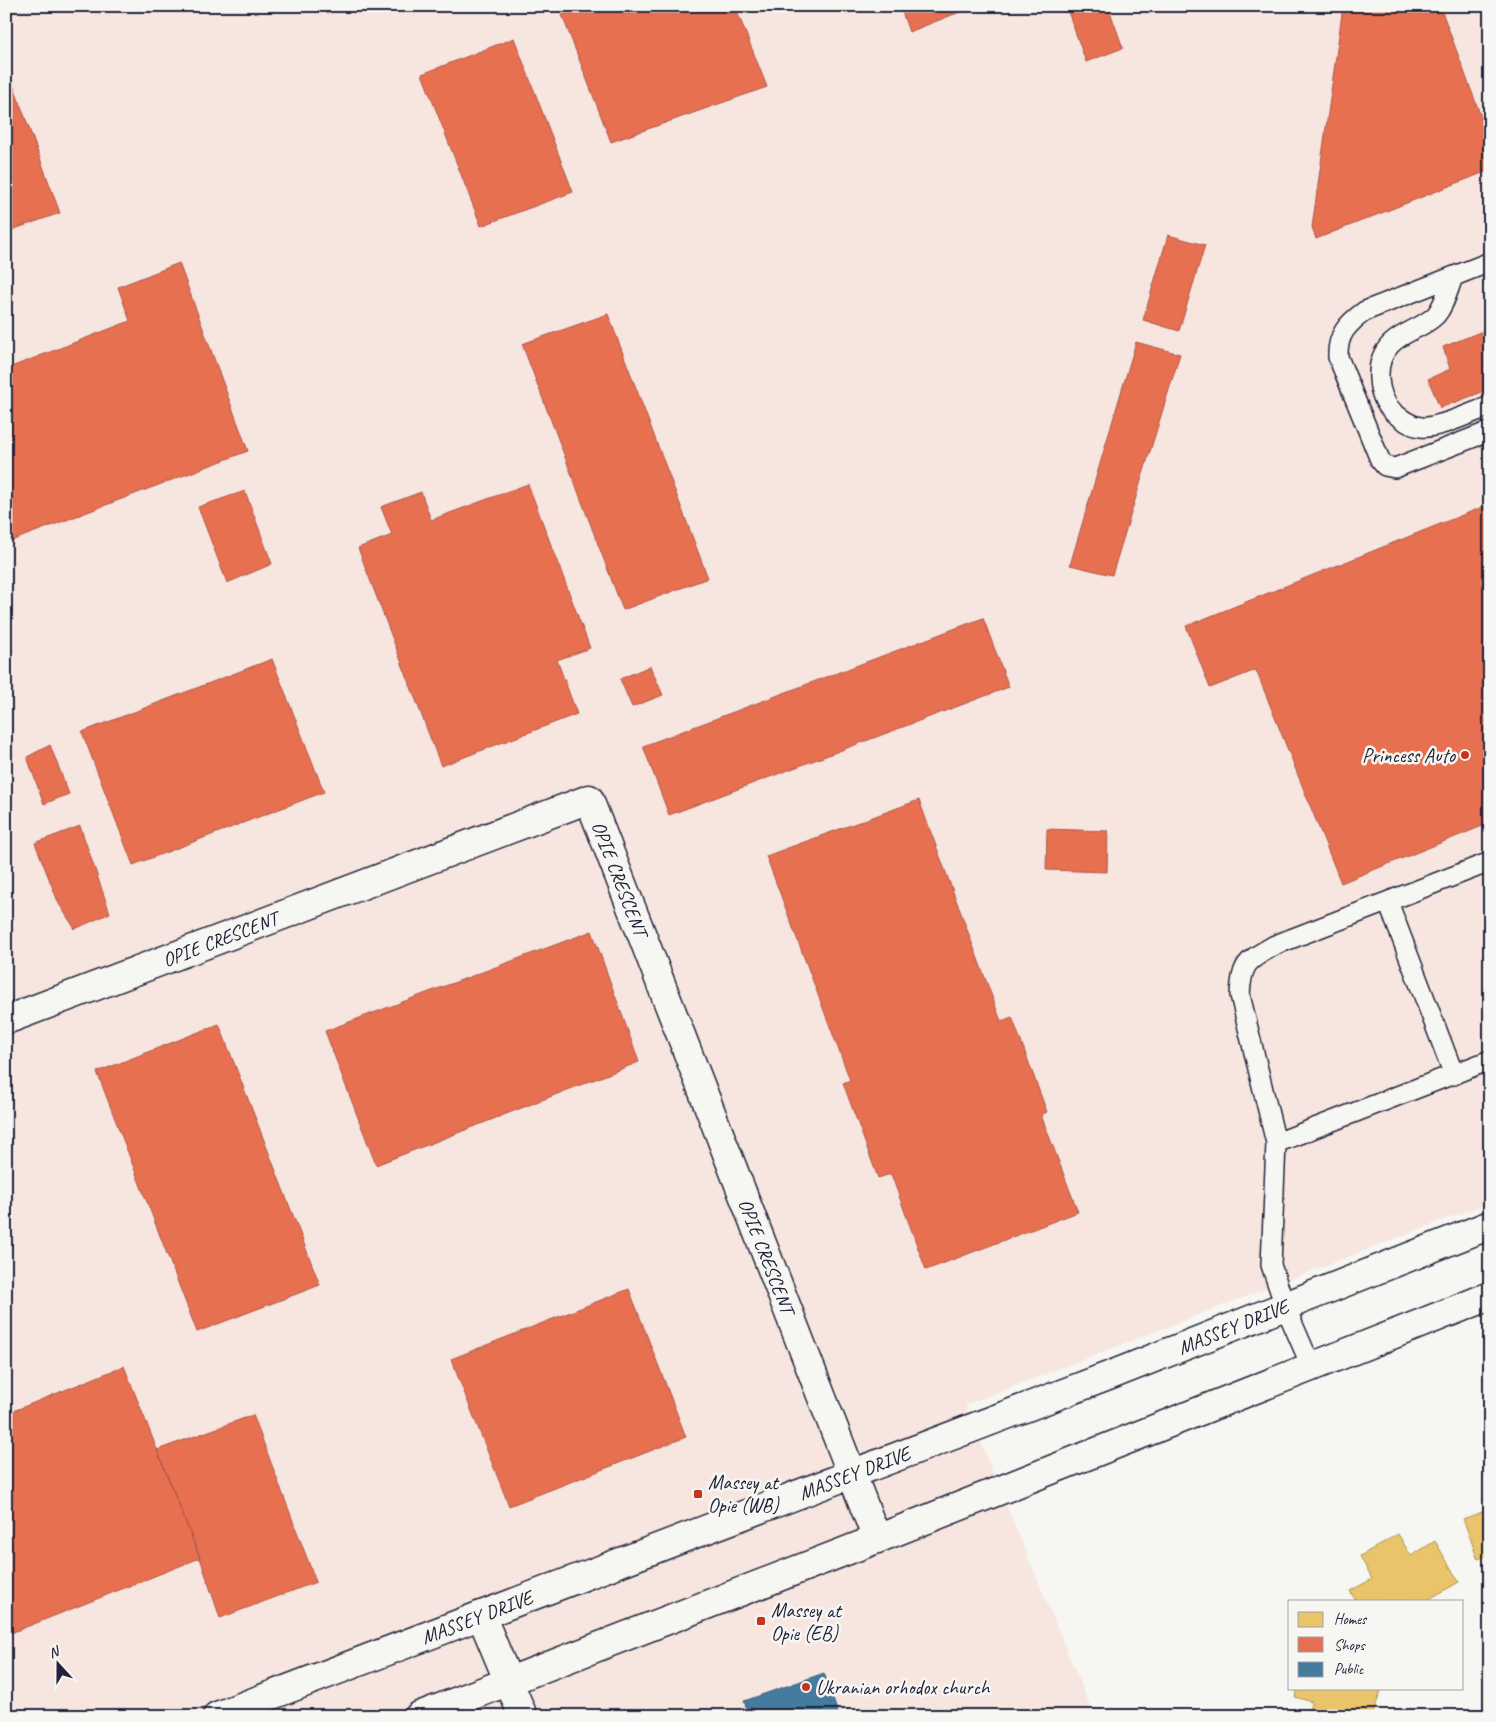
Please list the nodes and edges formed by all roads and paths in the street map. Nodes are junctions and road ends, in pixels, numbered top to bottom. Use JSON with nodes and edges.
{"nodes":[{"id":1,"x":1490,"y":262,"type":"edge"},
{"id":2,"x":1453,"y":277,"type":"junction"},
{"id":3,"x":1490,"y":406,"type":"edge"},
{"id":4,"x":1490,"y":431,"type":"edge"},
{"id":5,"x":1488,"y":869,"type":"edge"},
{"id":6,"x":1388,"y":902,"type":"junction"},
{"id":7,"x":6,"y":1020,"type":"edge"},
{"id":8,"x":1490,"y":1060,"type":"edge"},
{"id":9,"x":1454,"y":1074,"type":"junction"},
{"id":10,"x":1276,"y":1143,"type":"junction"},
{"id":11,"x":1490,"y":1225,"type":"edge"},
{"id":12,"x":1490,"y":1296,"type":"edge"},
{"id":13,"x":1285,"y":1306,"type":"junction"},
{"id":14,"x":1311,"y":1366,"type":"junction"},
{"id":15,"x":852,"y":1474,"type":"junction"},
{"id":16,"x":877,"y":1539,"type":"junction"},
{"id":17,"x":481,"y":1615,"type":"junction"},
{"id":18,"x":509,"y":1681,"type":"junction"},
{"id":19,"x":218,"y":1716,"type":"edge"},
{"id":20,"x":419,"y":1716,"type":"edge"},
{"id":21,"x":523,"y":1716,"type":"edge"}],
"edges":[{"from":1,"to":2,"type":"lane"},
{"from":2,"to":3,"type":"lane"},
{"from":2,"to":4,"type":"lane"},
{"from":5,"to":6,"type":"lane"},
{"from":6,"to":9,"type":"lane"},
{"from":6,"to":10,"type":"lane"},
{"from":7,"to":15,"type":"street","name":"OPIE CRESCENT"},
{"from":8,"to":9,"type":"lane"},
{"from":9,"to":10,"type":"lane"},
{"from":10,"to":13,"type":"lane"},
{"from":11,"to":13,"type":"street","name":"MASSEY DRIVE"},
{"from":12,"to":14,"type":"street"},
{"from":13,"to":14,"type":"lane"},
{"from":13,"to":15,"type":"street","name":"MASSEY DRIVE"},
{"from":14,"to":16,"type":"street"},
{"from":15,"to":16,"type":"street","name":"OPIE CRESCENT"},
{"from":15,"to":17,"type":"street","name":"MASSEY DRIVE"},
{"from":16,"to":18,"type":"street"},
{"from":17,"to":18,"type":"street"},
{"from":17,"to":19,"type":"street","name":"MASSEY DRIVE"},
{"from":18,"to":20,"type":"street"},
{"from":18,"to":21,"type":"street"}]}
